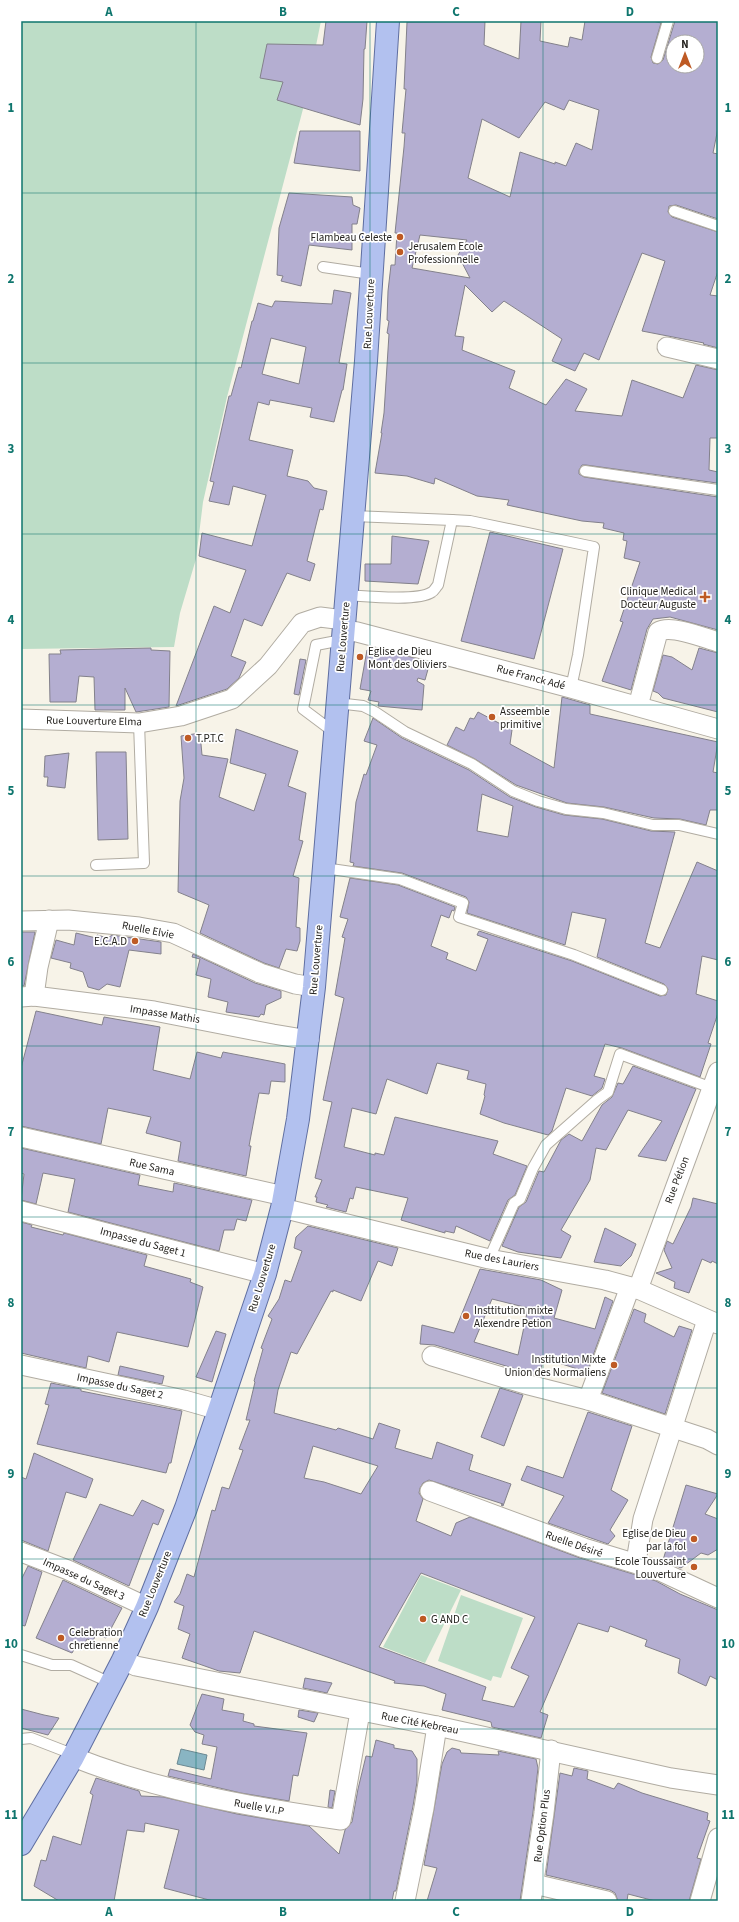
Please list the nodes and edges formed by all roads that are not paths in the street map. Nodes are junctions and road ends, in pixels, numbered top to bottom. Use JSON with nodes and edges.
{"nodes":[{"id":1,"x":388,"y":21,"type":"edge"},
{"id":2,"x":668,"y":21,"type":"edge"},
{"id":3,"x":657,"y":58,"type":"dead end"},
{"id":4,"x":674,"y":211,"type":"dead end"},
{"id":5,"x":718,"y":226,"type":"edge"},
{"id":6,"x":324,"y":267,"type":"dead end"},
{"id":7,"x":371,"y":274,"type":"junction"},
{"id":8,"x":667,"y":347,"type":"dead end"},
{"id":9,"x":718,"y":358,"type":"edge"},
{"id":10,"x":584,"y":471,"type":"dead end"},
{"id":11,"x":718,"y":490,"type":"edge"},
{"id":12,"x":353,"y":516,"type":"junction"},
{"id":13,"x":452,"y":520,"type":"junction"},
{"id":14,"x":346,"y":595,"type":"junction"},
{"id":15,"x":352,"y":631,"type":"junction"},
{"id":16,"x":718,"y":642,"type":"edge"},
{"id":17,"x":571,"y":688,"type":"junction"},
{"id":18,"x":337,"y":703,"type":"junction"},
{"id":19,"x":638,"y":706,"type":"junction"},
{"id":20,"x":21,"y":719,"type":"edge"},
{"id":21,"x":139,"y":723,"type":"junction"},
{"id":22,"x":718,"y":729,"type":"edge"},
{"id":23,"x":335,"y":733,"type":"junction"},
{"id":24,"x":718,"y":834,"type":"edge"},
{"id":25,"x":96,"y":865,"type":"dead end"},
{"id":26,"x":324,"y":868,"type":"junction"},
{"id":27,"x":49,"y":920,"type":"junction"},
{"id":28,"x":21,"y":921,"type":"edge"},
{"id":29,"x":314,"y":987,"type":"junction"},
{"id":30,"x":662,"y":990,"type":"dead end"},
{"id":31,"x":28,"y":997,"type":"edge"},
{"id":32,"x":309,"y":1040,"type":"junction"},
{"id":33,"x":715,"y":1080,"type":"edge"},
{"id":34,"x":21,"y":1137,"type":"edge"},
{"id":35,"x":283,"y":1202,"type":"junction"},
{"id":36,"x":21,"y":1211,"type":"edge"},
{"id":37,"x":489,"y":1259,"type":"junction"},
{"id":38,"x":265,"y":1274,"type":"junction"},
{"id":39,"x":634,"y":1288,"type":"junction"},
{"id":40,"x":714,"y":1320,"type":"edge"},
{"id":41,"x":432,"y":1356,"type":"dead end"},
{"id":42,"x":21,"y":1365,"type":"edge"},
{"id":43,"x":588,"y":1400,"type":"junction"},
{"id":44,"x":219,"y":1410,"type":"junction"},
{"id":45,"x":673,"y":1428,"type":"junction"},
{"id":46,"x":718,"y":1445,"type":"edge"},
{"id":47,"x":430,"y":1492,"type":"dead end"},
{"id":48,"x":21,"y":1552,"type":"edge"},
{"id":49,"x":636,"y":1562,"type":"junction"},
{"id":50,"x":718,"y":1598,"type":"edge"},
{"id":51,"x":147,"y":1607,"type":"junction"},
{"id":52,"x":21,"y":1655,"type":"edge"},
{"id":53,"x":123,"y":1660,"type":"junction"},
{"id":54,"x":111,"y":1683,"type":"junction"},
{"id":55,"x":360,"y":1712,"type":"junction"},
{"id":56,"x":437,"y":1726,"type":"junction"},
{"id":57,"x":21,"y":1739,"type":"edge"},
{"id":58,"x":551,"y":1750,"type":"junction"},
{"id":59,"x":74,"y":1756,"type":"junction"},
{"id":60,"x":718,"y":1785,"type":"edge"},
{"id":61,"x":24,"y":1836,"type":"edge"},
{"id":62,"x":718,"y":1838,"type":"edge"},
{"id":63,"x":532,"y":1892,"type":"edge"},
{"id":64,"x":707,"y":1894,"type":"edge"},
{"id":65,"x":405,"y":1901,"type":"edge"},
{"id":66,"x":607,"y":1901,"type":"edge"}],
"edges":[{"from":1,"to":7,"type":"main road","name":"Rue Louverture"},
{"from":2,"to":3,"type":"lane"},
{"from":4,"to":5,"type":"lane"},
{"from":6,"to":7,"type":"lane"},
{"from":7,"to":12,"type":"main road","name":"Rue Louverture"},
{"from":8,"to":9,"type":"street"},
{"from":10,"to":11,"type":"lane"},
{"from":12,"to":13,"type":"lane"},
{"from":12,"to":14,"type":"main road","name":"Rue Louverture"},
{"from":13,"to":14,"type":"lane"},
{"from":13,"to":17,"type":"lane"},
{"from":14,"to":15,"type":"main road","name":"Rue Louverture"},
{"from":15,"to":17,"type":"street","name":"Rue Franck Adé"},
{"from":15,"to":18,"type":"main road","name":"Rue Louverture"},
{"from":15,"to":21,"type":"street","name":"Rue Louverture Elma"},
{"from":15,"to":23,"type":"lane"},
{"from":16,"to":19,"type":"street"},
{"from":17,"to":19,"type":"street","name":"Rue Franck Adé"},
{"from":18,"to":23,"type":"main road","name":"Rue Louverture"},
{"from":18,"to":24,"type":"lane"},
{"from":19,"to":22,"type":"street","name":"Rue Franck Adé"},
{"from":20,"to":21,"type":"street","name":"Rue Louverture Elma"},
{"from":21,"to":25,"type":"lane"},
{"from":23,"to":26,"type":"main road","name":"Rue Louverture"},
{"from":26,"to":29,"type":"main road","name":"Rue Louverture"},
{"from":26,"to":30,"type":"lane"},
{"from":27,"to":28,"type":"street","name":"Ruelle Elvie"},
{"from":27,"to":29,"type":"street","name":"Ruelle Elvie"},
{"from":27,"to":31,"type":"street"},
{"from":29,"to":32,"type":"main road","name":"Rue Louverture"},
{"from":31,"to":32,"type":"street","name":"Impasse Mathis"},
{"from":32,"to":35,"type":"main road","name":"Rue Louverture"},
{"from":33,"to":37,"type":"lane"},
{"from":33,"to":39,"type":"street","name":"Rue Pétion"},
{"from":34,"to":35,"type":"street","name":"Rue Sama"},
{"from":35,"to":37,"type":"street","name":"Rue des Lauriers"},
{"from":35,"to":38,"type":"main road","name":"Rue Louverture"},
{"from":36,"to":38,"type":"street","name":"Impasse du Saget 1"},
{"from":37,"to":39,"type":"street","name":"Rue des Lauriers"},
{"from":38,"to":44,"type":"main road","name":"Rue Louverture"},
{"from":39,"to":40,"type":"street","name":"Rue des Lauriers"},
{"from":39,"to":43,"type":"street","name":"Rue Pétion"},
{"from":40,"to":45,"type":"street"},
{"from":41,"to":43,"type":"street"},
{"from":42,"to":44,"type":"street","name":"Impasse du Saget 2"},
{"from":43,"to":45,"type":"street"},
{"from":44,"to":51,"type":"main road","name":"Rue Louverture"},
{"from":45,"to":46,"type":"street"},
{"from":45,"to":49,"type":"street"},
{"from":47,"to":49,"type":"street","name":"Ruelle Désiré"},
{"from":48,"to":51,"type":"street","name":"Impasse du Saget 3"},
{"from":49,"to":50,"type":"street","name":"Ruelle Désiré"},
{"from":51,"to":53,"type":"main road","name":"Rue Louverture"},
{"from":52,"to":54,"type":"lane"},
{"from":53,"to":54,"type":"main road","name":"Rue Louverture"},
{"from":53,"to":55,"type":"street","name":"Rue Cité Kebreau"},
{"from":54,"to":59,"type":"main road","name":"Rue Louverture"},
{"from":55,"to":56,"type":"street","name":"Rue Cité Kebreau"},
{"from":55,"to":59,"type":"street","name":"Ruelle V.I.P"},
{"from":56,"to":58,"type":"street","name":"Rue Cité Kebreau"},
{"from":56,"to":65,"type":"street"},
{"from":57,"to":59,"type":"lane"},
{"from":58,"to":60,"type":"street","name":"Rue Cité Kebreau"},
{"from":58,"to":63,"type":"street","name":"Rue Option Plus"},
{"from":59,"to":61,"type":"main road","name":"Rue Louverture"},
{"from":62,"to":64,"type":"street"},
{"from":63,"to":66,"type":"street"}]}
